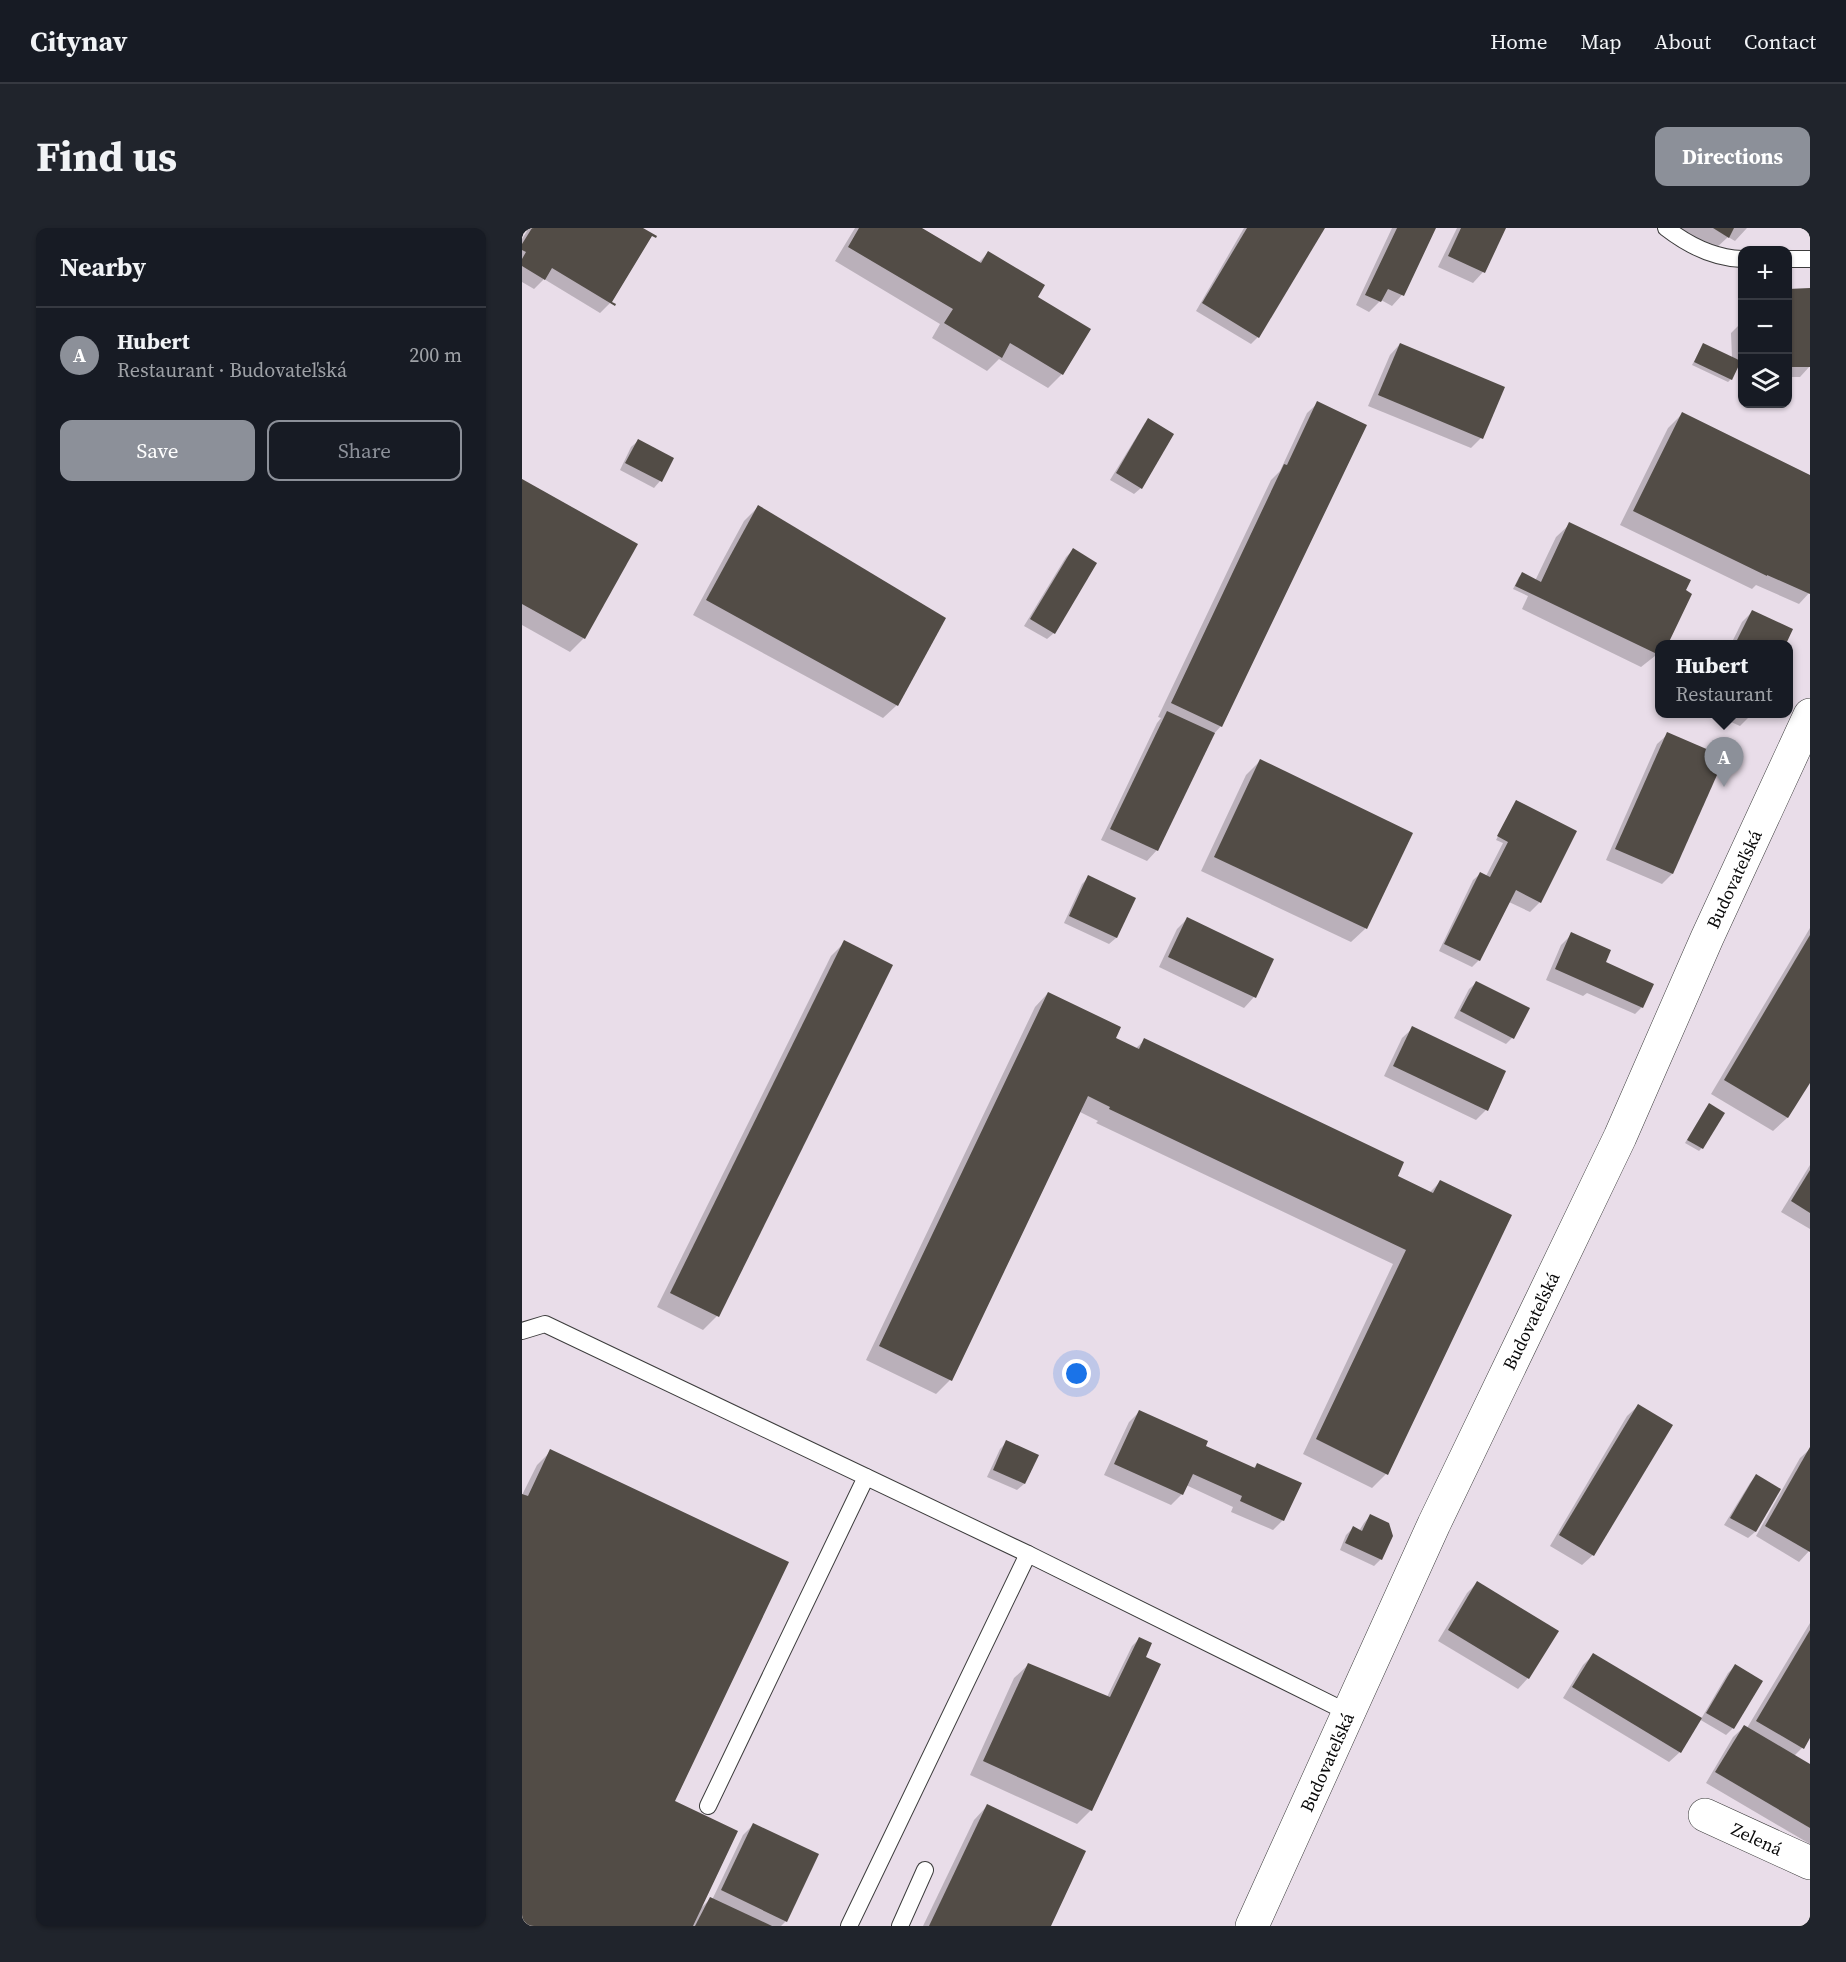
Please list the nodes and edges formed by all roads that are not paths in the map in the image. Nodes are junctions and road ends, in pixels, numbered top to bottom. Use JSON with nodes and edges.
{"nodes":[{"id":1,"x":1666,"y":228,"type":"edge"},
{"id":2,"x":1738,"y":259,"type":"edge"},
{"id":3,"x":1792,"y":259,"type":"edge"},
{"id":4,"x":1810,"y":260,"type":"edge"},
{"id":5,"x":1810,"y":715,"type":"edge"},
{"id":6,"x":522,"y":1331,"type":"edge"},
{"id":7,"x":866,"y":1477,"type":"junction"},
{"id":8,"x":1028,"y":1554,"type":"junction"},
{"id":9,"x":1349,"y":1713,"type":"junction"},
{"id":10,"x":708,"y":1806,"type":"dead end"},
{"id":11,"x":1705,"y":1815,"type":"dead end"},
{"id":12,"x":1810,"y":1863,"type":"edge"},
{"id":13,"x":925,"y":1870,"type":"dead end"},
{"id":14,"x":849,"y":1926,"type":"edge"},
{"id":15,"x":900,"y":1926,"type":"edge"},
{"id":16,"x":1252,"y":1926,"type":"edge"}],
"edges":[{"from":1,"to":2,"type":"lane"},
{"from":3,"to":4,"type":"lane"},
{"from":5,"to":9,"type":"street","name":"Budovateľská"},
{"from":6,"to":7,"type":"lane"},
{"from":7,"to":8,"type":"lane"},
{"from":7,"to":10,"type":"lane"},
{"from":8,"to":9,"type":"lane"},
{"from":8,"to":14,"type":"lane"},
{"from":9,"to":16,"type":"street","name":"Budovateľská"},
{"from":11,"to":12,"type":"street","name":"Zelená"},
{"from":13,"to":15,"type":"lane"}]}
